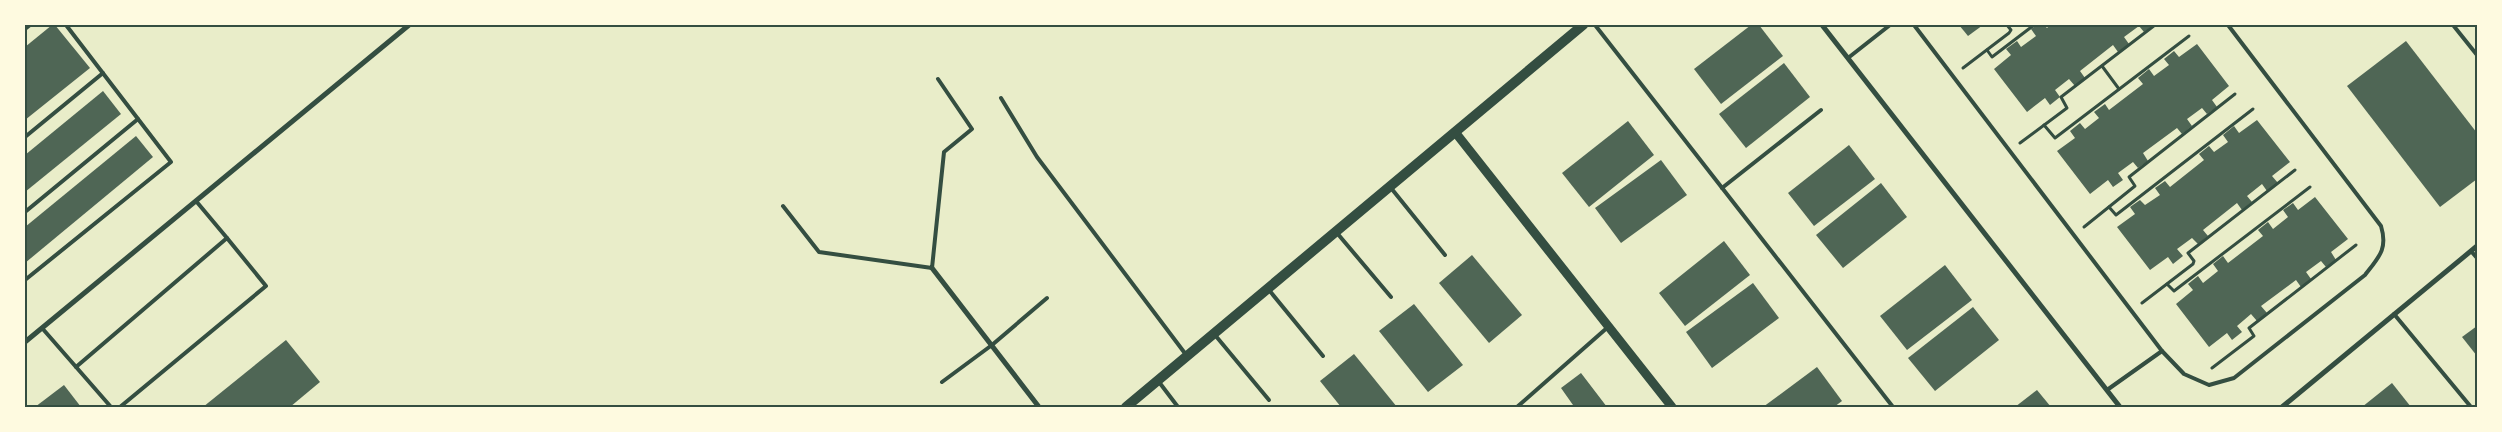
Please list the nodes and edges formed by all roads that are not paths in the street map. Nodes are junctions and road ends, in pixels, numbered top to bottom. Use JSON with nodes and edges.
{"nodes":[{"id":1,"x":30,"y":25,"type":"edge"},
{"id":2,"x":66,"y":25,"type":"edge"},
{"id":3,"x":410,"y":25,"type":"edge"},
{"id":4,"x":1583,"y":25,"type":"edge"},
{"id":5,"x":1595,"y":25,"type":"edge"},
{"id":6,"x":1822,"y":25,"type":"edge"},
{"id":7,"x":1890,"y":25,"type":"edge"},
{"id":8,"x":1914,"y":25,"type":"edge"},
{"id":9,"x":2228,"y":25,"type":"edge"},
{"id":10,"x":2453,"y":25,"type":"edge"},
{"id":11,"x":25,"y":29,"type":"edge"},
{"id":12,"x":2477,"y":55,"type":"edge"},
{"id":13,"x":1848,"y":58,"type":"junction"},
{"id":14,"x":103,"y":73,"type":"junction"},
{"id":15,"x":938,"y":79,"type":"dead end"},
{"id":16,"x":1001,"y":98,"type":"dead end"},
{"id":17,"x":1821,"y":110,"type":"dead end"},
{"id":18,"x":138,"y":120,"type":"junction"},
{"id":19,"x":1455,"y":132,"type":"junction"},
{"id":20,"x":25,"y":137,"type":"edge"},
{"id":21,"x":1390,"y":186,"type":"junction"},
{"id":22,"x":1722,"y":188,"type":"junction"},
{"id":23,"x":196,"y":201,"type":"junction"},
{"id":24,"x":783,"y":206,"type":"dead end"},
{"id":25,"x":25,"y":212,"type":"edge"},
{"id":26,"x":1336,"y":232,"type":"junction"},
{"id":27,"x":227,"y":238,"type":"junction"},
{"id":28,"x":2477,"y":246,"type":"edge"},
{"id":29,"x":2471,"y":250,"type":"junction"},
{"id":30,"x":1445,"y":255,"type":"dead end"},
{"id":31,"x":2477,"y":258,"type":"edge"},
{"id":32,"x":932,"y":268,"type":"junction"},
{"id":33,"x":25,"y":280,"type":"edge"},
{"id":34,"x":1268,"y":288,"type":"junction"},
{"id":35,"x":1391,"y":297,"type":"dead end"},
{"id":36,"x":1047,"y":298,"type":"dead end"},
{"id":37,"x":2394,"y":314,"type":"junction"},
{"id":38,"x":1608,"y":327,"type":"junction"},
{"id":39,"x":42,"y":328,"type":"junction"},
{"id":40,"x":1214,"y":333,"type":"junction"},
{"id":41,"x":25,"y":342,"type":"edge"},
{"id":42,"x":992,"y":345,"type":"junction"},
{"id":43,"x":2162,"y":351,"type":"junction"},
{"id":44,"x":1187,"y":356,"type":"junction"},
{"id":45,"x":1323,"y":356,"type":"dead end"},
{"id":46,"x":76,"y":366,"type":"junction"},
{"id":47,"x":1158,"y":380,"type":"junction"},
{"id":48,"x":942,"y":382,"type":"dead end"},
{"id":49,"x":2107,"y":390,"type":"junction"},
{"id":50,"x":1269,"y":400,"type":"dead end"},
{"id":51,"x":2290,"y":405,"type":"edge"},
{"id":52,"x":111,"y":407,"type":"edge"},
{"id":53,"x":120,"y":407,"type":"edge"},
{"id":54,"x":1039,"y":407,"type":"edge"},
{"id":55,"x":1126,"y":407,"type":"edge"},
{"id":56,"x":1178,"y":407,"type":"edge"},
{"id":57,"x":1517,"y":407,"type":"edge"},
{"id":58,"x":1672,"y":407,"type":"edge"},
{"id":59,"x":1892,"y":407,"type":"edge"},
{"id":60,"x":2120,"y":407,"type":"edge"},
{"id":61,"x":2282,"y":407,"type":"edge"},
{"id":62,"x":2472,"y":407,"type":"edge"}],
"edges":[{"from":1,"to":11,"type":"lane"},
{"from":2,"to":14,"type":"lane"},
{"from":3,"to":23,"type":"street"},
{"from":4,"to":19,"type":"main road"},
{"from":5,"to":22,"type":"lane"},
{"from":6,"to":13,"type":"street"},
{"from":7,"to":13,"type":"lane"},
{"from":8,"to":43,"type":"lane"},
{"from":9,"to":43,"type":"lane"},
{"from":10,"to":12,"type":"lane"},
{"from":13,"to":49,"type":"street"},
{"from":14,"to":18,"type":"lane"},
{"from":14,"to":20,"type":"lane"},
{"from":15,"to":32,"type":"lane"},
{"from":16,"to":44,"type":"lane"},
{"from":17,"to":22,"type":"lane"},
{"from":18,"to":25,"type":"lane"},
{"from":18,"to":33,"type":"lane"},
{"from":19,"to":21,"type":"main road"},
{"from":19,"to":38,"type":"street"},
{"from":21,"to":26,"type":"main road"},
{"from":21,"to":30,"type":"lane"},
{"from":22,"to":59,"type":"lane"},
{"from":23,"to":27,"type":"lane"},
{"from":23,"to":39,"type":"street"},
{"from":24,"to":32,"type":"lane"},
{"from":26,"to":34,"type":"main road"},
{"from":26,"to":35,"type":"lane"},
{"from":27,"to":46,"type":"lane"},
{"from":27,"to":53,"type":"lane"},
{"from":28,"to":29,"type":"street"},
{"from":29,"to":31,"type":"lane"},
{"from":29,"to":37,"type":"street"},
{"from":32,"to":42,"type":"street"},
{"from":34,"to":40,"type":"main road"},
{"from":34,"to":45,"type":"lane"},
{"from":36,"to":42,"type":"lane"},
{"from":37,"to":51,"type":"street"},
{"from":37,"to":62,"type":"lane"},
{"from":38,"to":57,"type":"lane"},
{"from":38,"to":58,"type":"street"},
{"from":39,"to":41,"type":"street"},
{"from":39,"to":46,"type":"lane"},
{"from":40,"to":44,"type":"main road"},
{"from":40,"to":50,"type":"lane"},
{"from":42,"to":48,"type":"lane"},
{"from":42,"to":54,"type":"street"},
{"from":43,"to":49,"type":"lane"},
{"from":44,"to":47,"type":"main road"},
{"from":46,"to":52,"type":"lane"},
{"from":47,"to":55,"type":"main road"},
{"from":47,"to":56,"type":"lane"},
{"from":49,"to":60,"type":"street"},
{"from":51,"to":61,"type":"street"}]}
